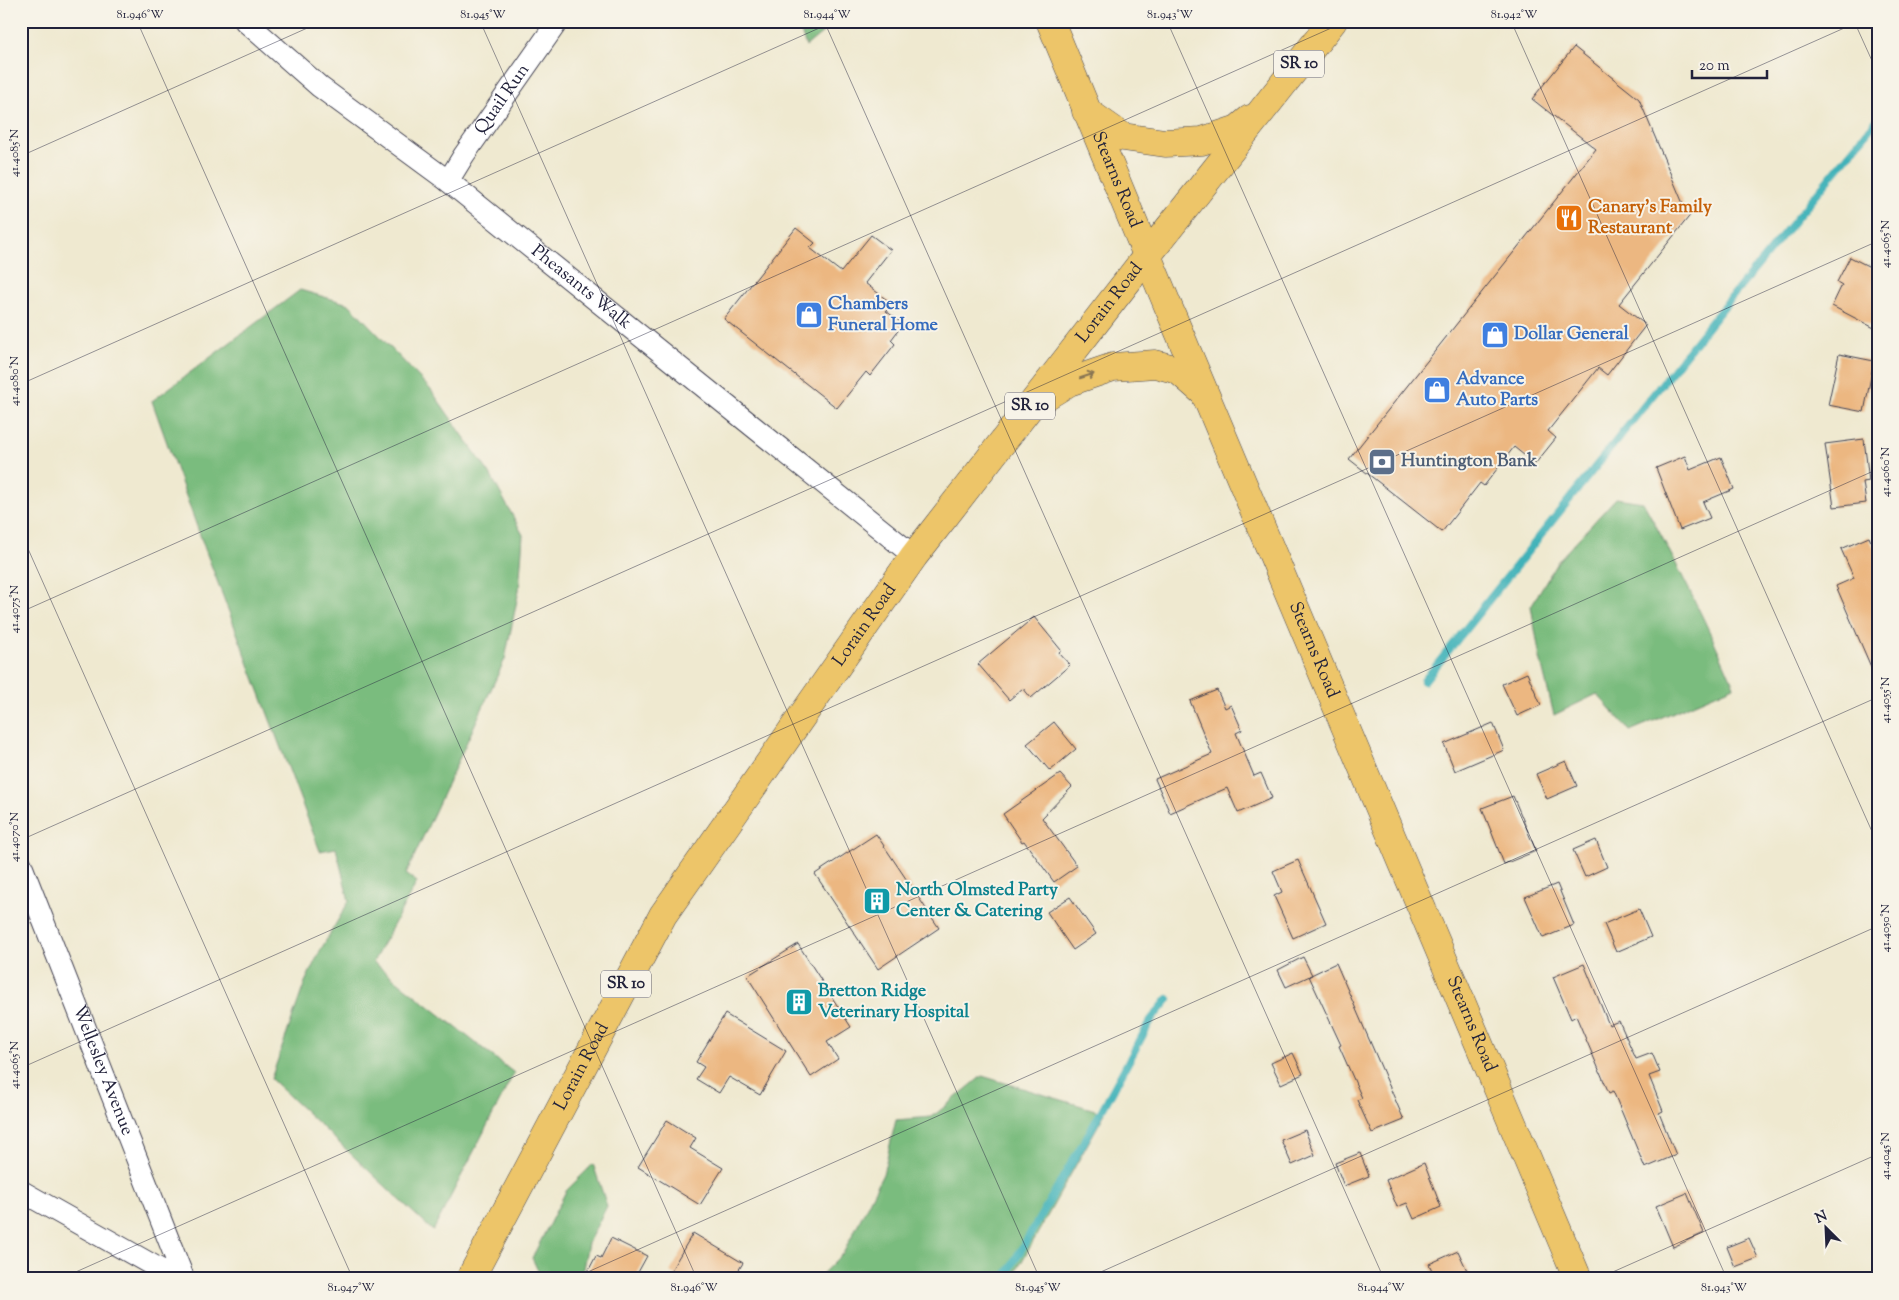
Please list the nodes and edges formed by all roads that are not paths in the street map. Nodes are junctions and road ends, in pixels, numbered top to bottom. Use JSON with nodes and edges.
{"nodes":[{"id":1,"x":245,"y":21,"type":"edge"},
{"id":2,"x":558,"y":21,"type":"edge"},
{"id":3,"x":1050,"y":21,"type":"edge"},
{"id":4,"x":1333,"y":21,"type":"edge"},
{"id":5,"x":1264,"y":106,"type":"junction"},
{"id":6,"x":1086,"y":111,"type":"junction"},
{"id":7,"x":448,"y":181,"type":"junction"},
{"id":8,"x":1147,"y":256,"type":"junction"},
{"id":9,"x":1205,"y":394,"type":"junction"},
{"id":10,"x":1030,"y":407,"type":"junction"},
{"id":11,"x":914,"y":556,"type":"junction"},
{"id":12,"x":21,"y":864,"type":"edge"},
{"id":13,"x":21,"y":1190,"type":"edge"},
{"id":14,"x":177,"y":1279,"type":"edge"},
{"id":15,"x":184,"y":1279,"type":"edge"},
{"id":16,"x":470,"y":1279,"type":"edge"},
{"id":17,"x":1578,"y":1279,"type":"edge"}],
"edges":[{"from":1,"to":7,"type":"street","name":"Pheasants Walk"},
{"from":2,"to":7,"type":"street","name":"Quail Run"},
{"from":3,"to":6,"type":"main road","name":"Stearns Road"},
{"from":4,"to":5,"type":"main road","name":"Lorain Road","number":"SR 10"},
{"from":5,"to":6,"type":"main road"},
{"from":5,"to":8,"type":"main road","name":"Lorain Road","number":"SR 10"},
{"from":6,"to":8,"type":"main road","name":"Stearns Road"},
{"from":7,"to":11,"type":"street","name":"Pheasants Walk"},
{"from":8,"to":9,"type":"main road","name":"Stearns Road"},
{"from":8,"to":10,"type":"main road","name":"Lorain Road","number":"SR 10"},
{"from":10,"to":9,"type":"main road","one_way":true},
{"from":9,"to":17,"type":"main road","name":"Stearns Road"},
{"from":10,"to":11,"type":"main road","name":"Lorain Road","number":"SR 10"},
{"from":11,"to":16,"type":"main road","name":"Lorain Road","number":"SR 10"},
{"from":12,"to":15,"type":"street","name":"Wellesley Avenue"},
{"from":13,"to":14,"type":"street"}]}
